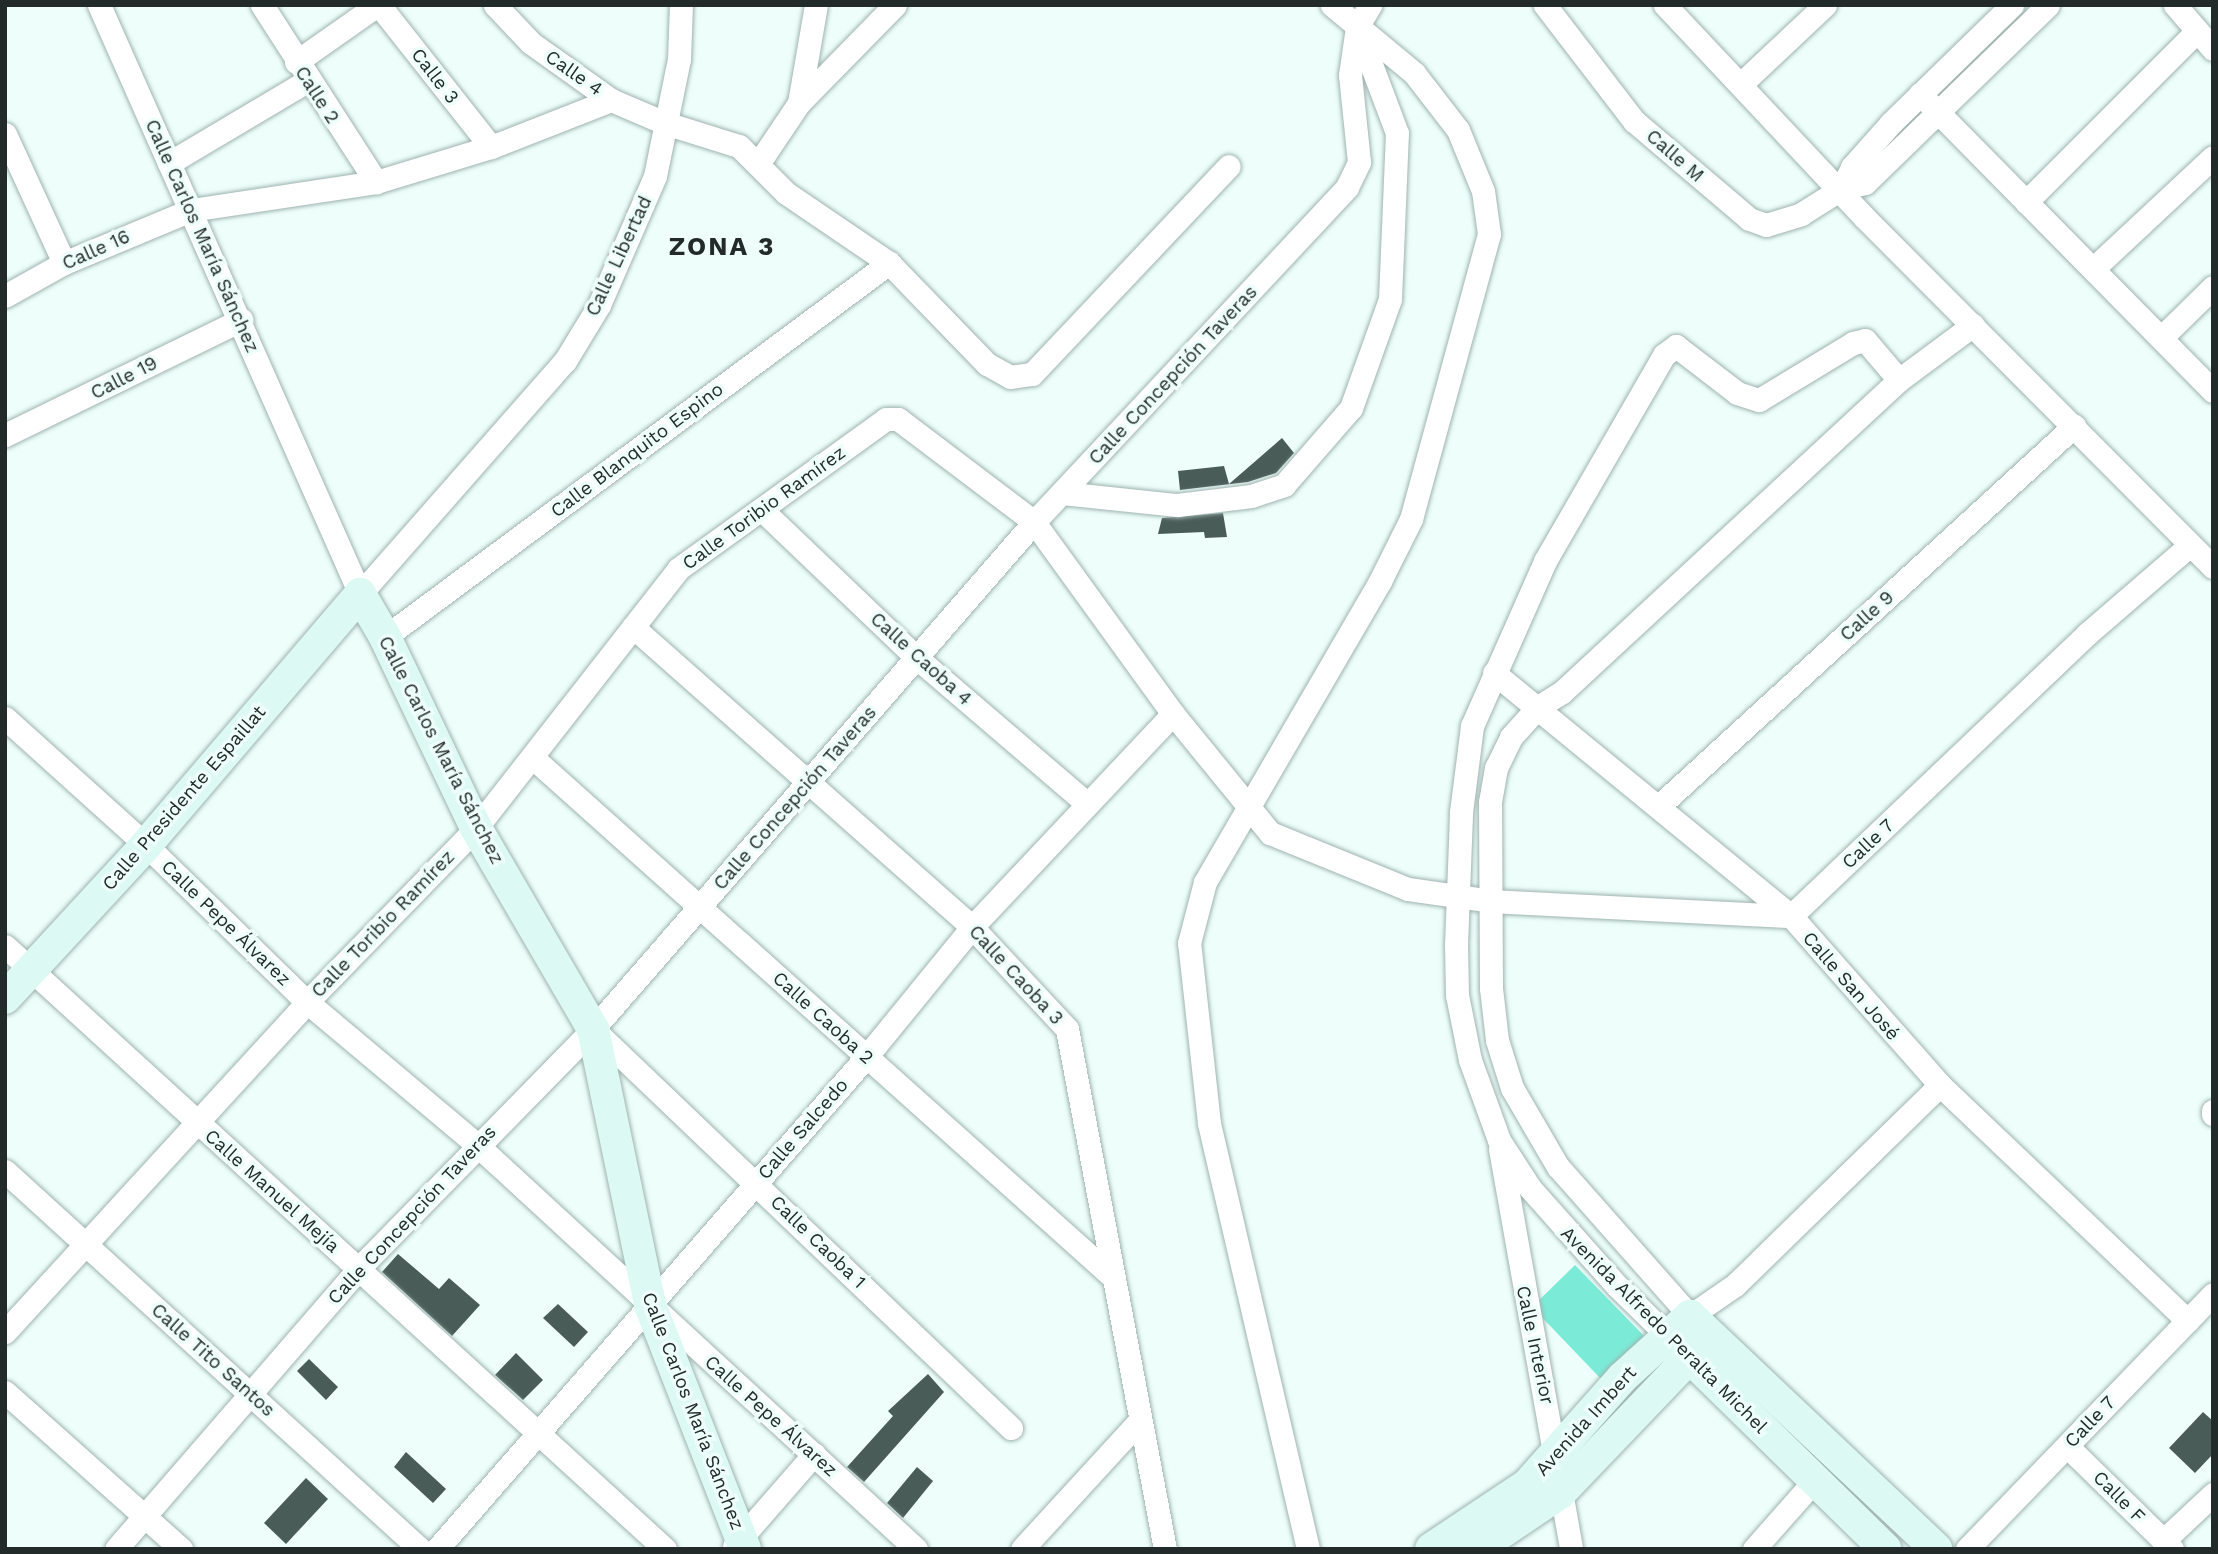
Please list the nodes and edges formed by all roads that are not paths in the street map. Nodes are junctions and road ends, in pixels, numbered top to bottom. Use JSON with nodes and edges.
{"nodes":[{"id":1,"x":99,"y":5,"type":"edge"},
{"id":2,"x":262,"y":5,"type":"edge"},
{"id":3,"x":378,"y":5,"type":"edge"},
{"id":4,"x":495,"y":5,"type":"edge"},
{"id":5,"x":681,"y":5,"type":"edge"},
{"id":6,"x":816,"y":5,"type":"edge"},
{"id":7,"x":895,"y":5,"type":"edge"},
{"id":8,"x":1332,"y":5,"type":"edge"},
{"id":9,"x":1370,"y":5,"type":"edge"},
{"id":10,"x":1545,"y":5,"type":"edge"},
{"id":11,"x":1825,"y":5,"type":"edge"},
{"id":12,"x":2011,"y":5,"type":"edge"},
{"id":13,"x":2048,"y":5,"type":"edge"},
{"id":14,"x":2175,"y":5,"type":"edge"},
{"id":15,"x":1672,"y":8,"type":"edge"},
{"id":16,"x":1357,"y":27,"type":"junction"},
{"id":17,"x":2197,"y":31,"type":"junction"},
{"id":18,"x":2213,"y":49,"type":"edge"},
{"id":19,"x":302,"y":71,"type":"junction"},
{"id":20,"x":1742,"y":83,"type":"junction"},
{"id":21,"x":1920,"y":93,"type":"junction"},
{"id":22,"x":611,"y":100,"type":"junction"},
{"id":23,"x":799,"y":103,"type":"junction"},
{"id":24,"x":1938,"y":111,"type":"junction"},
{"id":25,"x":665,"y":123,"type":"junction"},
{"id":26,"x":5,"y":135,"type":"edge"},
{"id":27,"x":491,"y":147,"type":"junction"},
{"id":28,"x":2213,"y":157,"type":"edge"},
{"id":29,"x":169,"y":163,"type":"junction"},
{"id":30,"x":758,"y":164,"type":"junction"},
{"id":31,"x":1229,"y":166,"type":"dead end"},
{"id":32,"x":376,"y":182,"type":"junction"},
{"id":33,"x":1841,"y":189,"type":"junction"},
{"id":34,"x":2026,"y":202,"type":"junction"},
{"id":35,"x":191,"y":210,"type":"junction"},
{"id":36,"x":889,"y":262,"type":"junction"},
{"id":37,"x":64,"y":263,"type":"junction"},
{"id":38,"x":2095,"y":267,"type":"junction"},
{"id":39,"x":2213,"y":287,"type":"edge"},
{"id":40,"x":5,"y":296,"type":"edge"},
{"id":41,"x":241,"y":320,"type":"junction"},
{"id":42,"x":1973,"y":325,"type":"junction"},
{"id":43,"x":2162,"y":337,"type":"junction"},
{"id":44,"x":1899,"y":380,"type":"junction"},
{"id":45,"x":2213,"y":391,"type":"edge"},
{"id":46,"x":2074,"y":426,"type":"junction"},
{"id":47,"x":5,"y":435,"type":"edge"},
{"id":48,"x":1062,"y":493,"type":"junction"},
{"id":49,"x":762,"y":509,"type":"junction"},
{"id":50,"x":1034,"y":522,"type":"junction"},
{"id":51,"x":2190,"y":545,"type":"junction"},
{"id":52,"x":2213,"y":566,"type":"edge"},
{"id":53,"x":360,"y":594,"type":"junction"},
{"id":54,"x":633,"y":627,"type":"junction"},
{"id":55,"x":385,"y":637,"type":"junction"},
{"id":56,"x":916,"y":658,"type":"junction"},
{"id":57,"x":1494,"y":673,"type":"junction"},
{"id":58,"x":1538,"y":707,"type":"junction"},
{"id":59,"x":1173,"y":714,"type":"junction"},
{"id":60,"x":5,"y":718,"type":"edge"},
{"id":61,"x":532,"y":757,"type":"junction"},
{"id":62,"x":808,"y":783,"type":"junction"},
{"id":63,"x":1085,"y":802,"type":"junction"},
{"id":64,"x":1659,"y":806,"type":"junction"},
{"id":65,"x":1247,"y":809,"type":"junction"},
{"id":66,"x":476,"y":828,"type":"junction"},
{"id":67,"x":146,"y":845,"type":"junction"},
{"id":68,"x":1458,"y":897,"type":"junction"},
{"id":69,"x":1491,"y":901,"type":"junction"},
{"id":70,"x":700,"y":908,"type":"junction"},
{"id":71,"x":1791,"y":916,"type":"junction"},
{"id":72,"x":972,"y":926,"type":"junction"},
{"id":73,"x":5,"y":946,"type":"edge"},
{"id":74,"x":31,"y":970,"type":"junction"},
{"id":75,"x":5,"y":998,"type":"edge"},
{"id":76,"x":307,"y":1002,"type":"junction"},
{"id":77,"x":593,"y":1029,"type":"junction"},
{"id":78,"x":866,"y":1057,"type":"junction"},
{"id":79,"x":1940,"y":1084,"type":"junction"},
{"id":80,"x":197,"y":1124,"type":"junction"},
{"id":81,"x":1499,"y":1140,"type":"junction"},
{"id":82,"x":476,"y":1144,"type":"junction"},
{"id":83,"x":5,"y":1171,"type":"edge"},
{"id":84,"x":756,"y":1183,"type":"junction"},
{"id":85,"x":84,"y":1245,"type":"junction"},
{"id":86,"x":359,"y":1268,"type":"junction"},
{"id":87,"x":1114,"y":1278,"type":"junction"},
{"id":88,"x":2213,"y":1294,"type":"edge"},
{"id":89,"x":650,"y":1305,"type":"junction"},
{"id":90,"x":2188,"y":1321,"type":"junction"},
{"id":91,"x":5,"y":1332,"type":"edge"},
{"id":92,"x":1689,"y":1336,"type":"junction"},
{"id":93,"x":5,"y":1392,"type":"edge"},
{"id":94,"x":252,"y":1395,"type":"junction"},
{"id":95,"x":1140,"y":1420,"type":"junction"},
{"id":96,"x":1011,"y":1428,"type":"dead end"},
{"id":97,"x":538,"y":1433,"type":"junction"},
{"id":98,"x":2067,"y":1446,"type":"junction"},
{"id":99,"x":814,"y":1454,"type":"junction"},
{"id":100,"x":1558,"y":1455,"type":"junction"},
{"id":101,"x":1814,"y":1481,"type":"junction"},
{"id":102,"x":1560,"y":1493,"type":"junction"},
{"id":103,"x":2213,"y":1494,"type":"edge"},
{"id":104,"x":146,"y":1517,"type":"junction"},
{"id":105,"x":739,"y":1545,"type":"edge"},
{"id":106,"x":2167,"y":1545,"type":"edge"},
{"id":107,"x":116,"y":1549,"type":"edge"},
{"id":108,"x":181,"y":1549,"type":"edge"},
{"id":109,"x":421,"y":1549,"type":"edge"},
{"id":110,"x":437,"y":1549,"type":"edge"},
{"id":111,"x":665,"y":1549,"type":"edge"},
{"id":112,"x":916,"y":1549,"type":"edge"},
{"id":113,"x":1022,"y":1549,"type":"edge"},
{"id":114,"x":1165,"y":1549,"type":"edge"},
{"id":115,"x":1308,"y":1549,"type":"edge"},
{"id":116,"x":1431,"y":1549,"type":"edge"},
{"id":117,"x":1478,"y":1549,"type":"edge"},
{"id":118,"x":1572,"y":1549,"type":"edge"},
{"id":119,"x":1754,"y":1549,"type":"edge"},
{"id":120,"x":1885,"y":1549,"type":"edge"},
{"id":121,"x":1936,"y":1549,"type":"edge"},
{"id":122,"x":1967,"y":1549,"type":"edge"}],
"edges":[{"from":1,"to":29,"type":"street","name":"Calle Carlos María Sánchez"},
{"from":2,"to":19,"type":"street","name":"Calle 2"},
{"from":3,"to":19,"type":"street"},
{"from":3,"to":27,"type":"street","name":"Calle 3"},
{"from":4,"to":22,"type":"street","name":"Calle 4"},
{"from":5,"to":25,"type":"street","name":"Calle Libertad"},
{"from":6,"to":23,"type":"street"},
{"from":7,"to":23,"type":"street"},
{"from":8,"to":16,"type":"street"},
{"from":9,"to":16,"type":"street","name":"Calle Concepción Taveras"},
{"from":10,"to":33,"type":"street","name":"Calle M"},
{"from":11,"to":20,"type":"street"},
{"from":12,"to":21,"type":"street"},
{"from":13,"to":24,"type":"street","name":"Calle M"},
{"from":14,"to":17,"type":"street"},
{"from":15,"to":20,"type":"street"},
{"from":16,"to":48,"type":"street","name":"Calle Concepción Taveras"},
{"from":16,"to":48,"type":"street"},
{"from":16,"to":65,"type":"street"},
{"from":17,"to":18,"type":"street"},
{"from":17,"to":34,"type":"street"},
{"from":19,"to":29,"type":"street"},
{"from":19,"to":32,"type":"street","name":"Calle 2"},
{"from":20,"to":33,"type":"street"},
{"from":21,"to":24,"type":"street"},
{"from":21,"to":33,"type":"street"},
{"from":22,"to":25,"type":"street","name":"Calle 4"},
{"from":22,"to":27,"type":"street","name":"Calle 16"},
{"from":23,"to":30,"type":"street"},
{"from":24,"to":33,"type":"street","name":"Calle M"},
{"from":24,"to":34,"type":"street"},
{"from":25,"to":30,"type":"street","name":"Calle 4"},
{"from":25,"to":53,"type":"street","name":"Calle Libertad"},
{"from":26,"to":37,"type":"street"},
{"from":27,"to":32,"type":"street","name":"Calle 16"},
{"from":28,"to":38,"type":"street"},
{"from":29,"to":35,"type":"street","name":"Calle Carlos María Sánchez"},
{"from":30,"to":36,"type":"street","name":"Calle 4"},
{"from":31,"to":36,"type":"street","name":"Calle 4"},
{"from":32,"to":35,"type":"street","name":"Calle 16"},
{"from":33,"to":42,"type":"street"},
{"from":34,"to":38,"type":"street"},
{"from":35,"to":37,"type":"street","name":"Calle 16"},
{"from":35,"to":41,"type":"street","name":"Calle Carlos María Sánchez"},
{"from":36,"to":55,"type":"street","name":"Calle Blanquito Espino"},
{"from":37,"to":40,"type":"street","name":"Calle 16"},
{"from":38,"to":43,"type":"street"},
{"from":39,"to":43,"type":"street"},
{"from":41,"to":47,"type":"street","name":"Calle 19"},
{"from":41,"to":53,"type":"street","name":"Calle Carlos María Sánchez"},
{"from":42,"to":44,"type":"street","name":"Avenida Alfredo Peralta Michel"},
{"from":42,"to":46,"type":"street"},
{"from":43,"to":45,"type":"street"},
{"from":44,"to":57,"type":"street","name":"Avenida Alfredo Peralta Michel"},
{"from":44,"to":58,"type":"street","name":"Avenida Alfredo Peralta Michel"},
{"from":46,"to":51,"type":"street"},
{"from":46,"to":64,"type":"street","name":"Calle 9"},
{"from":48,"to":50,"type":"street","name":"Calle Concepción Taveras"},
{"from":49,"to":50,"type":"street","name":"Calle Toribio Ramírez"},
{"from":49,"to":54,"type":"street","name":"Calle Toribio Ramírez"},
{"from":49,"to":56,"type":"street","name":"Calle Caoba 4"},
{"from":50,"to":56,"type":"street","name":"Calle Concepción Taveras"},
{"from":50,"to":59,"type":"street"},
{"from":51,"to":52,"type":"street"},
{"from":51,"to":71,"type":"street","name":"Calle 7"},
{"from":53,"to":55,"type":"street","name":"Calle Carlos María Sánchez"},
{"from":53,"to":67,"type":"street","name":"Calle Presidente Espaillat"},
{"from":54,"to":61,"type":"street","name":"Calle Toribio Ramírez"},
{"from":54,"to":62,"type":"street","name":"Calle Caoba 3"},
{"from":55,"to":66,"type":"street","name":"Calle Carlos María Sánchez"},
{"from":56,"to":62,"type":"street","name":"Calle Concepción Taveras"},
{"from":56,"to":63,"type":"street","name":"Calle Caoba 4"},
{"from":57,"to":58,"type":"street","name":"Calle San José"},
{"from":57,"to":68,"type":"street","name":"Avenida Alfredo Peralta Michel"},
{"from":58,"to":64,"type":"street","name":"Calle San José"},
{"from":58,"to":69,"type":"street","name":"Avenida Alfredo Peralta Michel"},
{"from":59,"to":63,"type":"street","name":"Calle Salcedo"},
{"from":59,"to":65,"type":"street"},
{"from":60,"to":67,"type":"street","name":"Calle Pepe Álvarez"},
{"from":61,"to":66,"type":"street","name":"Calle Toribio Ramírez"},
{"from":61,"to":70,"type":"street","name":"Calle Caoba 2"},
{"from":62,"to":70,"type":"street","name":"Calle Concepción Taveras"},
{"from":62,"to":72,"type":"street","name":"Calle Caoba 3"},
{"from":63,"to":72,"type":"street","name":"Calle Salcedo"},
{"from":64,"to":71,"type":"street","name":"Calle San José"},
{"from":65,"to":68,"type":"street"},
{"from":65,"to":115,"type":"street"},
{"from":66,"to":76,"type":"street","name":"Calle Toribio Ramírez"},
{"from":66,"to":77,"type":"street","name":"Calle Carlos María Sánchez"},
{"from":67,"to":74,"type":"street","name":"Calle Presidente Espaillat"},
{"from":67,"to":76,"type":"street","name":"Calle Pepe Álvarez"},
{"from":68,"to":69,"type":"street"},
{"from":68,"to":81,"type":"street","name":"Avenida Alfredo Peralta Michel"},
{"from":69,"to":71,"type":"street"},
{"from":69,"to":92,"type":"street","name":"Avenida Alfredo Peralta Michel"},
{"from":70,"to":77,"type":"street","name":"Calle Concepción Taveras"},
{"from":70,"to":78,"type":"street","name":"Calle Caoba 2"},
{"from":71,"to":79,"type":"street","name":"Calle San José"},
{"from":72,"to":78,"type":"street","name":"Calle Salcedo"},
{"from":72,"to":87,"type":"street","name":"Calle Caoba 3"},
{"from":73,"to":74,"type":"street","name":"Calle Manuel Mejía"},
{"from":74,"to":75,"type":"street","name":"Calle Presidente Espaillat"},
{"from":74,"to":80,"type":"street","name":"Calle Manuel Mejía"},
{"from":76,"to":80,"type":"street","name":"Calle Toribio Ramírez"},
{"from":76,"to":82,"type":"street","name":"Calle Pepe Álvarez"},
{"from":77,"to":82,"type":"street","name":"Calle Concepción Taveras"},
{"from":77,"to":84,"type":"street","name":"Calle Caoba 1"},
{"from":77,"to":89,"type":"street","name":"Calle Carlos María Sánchez"},
{"from":78,"to":84,"type":"street","name":"Calle Salcedo"},
{"from":78,"to":87,"type":"street","name":"Calle Caoba 2"},
{"from":79,"to":90,"type":"street","name":"Calle San José"},
{"from":79,"to":92,"type":"street","name":"Avenida Imbert"},
{"from":80,"to":85,"type":"street","name":"Calle Toribio Ramírez"},
{"from":80,"to":86,"type":"street","name":"Calle Manuel Mejía"},
{"from":81,"to":92,"type":"street","name":"Avenida Alfredo Peralta Michel"},
{"from":81,"to":100,"type":"street","name":"Calle Interior"},
{"from":82,"to":86,"type":"street","name":"Calle Concepción Taveras"},
{"from":82,"to":89,"type":"street","name":"Calle Pepe Álvarez"},
{"from":83,"to":85,"type":"street","name":"Calle Tito Santos"},
{"from":84,"to":89,"type":"street","name":"Calle Salcedo"},
{"from":84,"to":96,"type":"street","name":"Calle Caoba 1"},
{"from":85,"to":91,"type":"street","name":"Calle Toribio Ramírez"},
{"from":85,"to":94,"type":"street","name":"Calle Tito Santos"},
{"from":86,"to":94,"type":"street","name":"Calle Concepción Taveras"},
{"from":86,"to":97,"type":"street","name":"Calle Manuel Mejía"},
{"from":87,"to":95,"type":"street","name":"Calle Caoba 3"},
{"from":88,"to":90,"type":"street","name":"Calle 7"},
{"from":89,"to":97,"type":"street","name":"Calle Salcedo"},
{"from":89,"to":99,"type":"street","name":"Calle Pepe Álvarez"},
{"from":89,"to":105,"type":"street","name":"Calle Carlos María Sánchez"},
{"from":90,"to":98,"type":"street","name":"Calle 7"},
{"from":92,"to":100,"type":"street","name":"Avenida Imbert"},
{"from":92,"to":101,"type":"street","name":"Avenida Alfredo Peralta Michel"},
{"from":92,"to":102,"type":"street","name":"Avenida Imbert"},
{"from":92,"to":121,"type":"street","name":"Avenida Alfredo Peralta Michel"},
{"from":93,"to":104,"type":"street"},
{"from":94,"to":104,"type":"street","name":"Calle Concepción Taveras"},
{"from":94,"to":109,"type":"street","name":"Calle Tito Santos"},
{"from":95,"to":113,"type":"street"},
{"from":95,"to":114,"type":"street","name":"Calle Caoba 3"},
{"from":97,"to":110,"type":"street","name":"Calle Salcedo"},
{"from":97,"to":111,"type":"street","name":"Calle Manuel Mejía"},
{"from":98,"to":106,"type":"street","name":"Calle F"},
{"from":98,"to":122,"type":"street","name":"Calle 7"},
{"from":99,"to":105,"type":"street"},
{"from":99,"to":112,"type":"street","name":"Calle Pepe Álvarez"},
{"from":100,"to":102,"type":"street","name":"Calle Interior"},
{"from":100,"to":116,"type":"street","name":"Avenida Imbert"},
{"from":101,"to":119,"type":"street"},
{"from":101,"to":120,"type":"street","name":"Avenida Alfredo Peralta Michel"},
{"from":102,"to":117,"type":"street","name":"Avenida Imbert"},
{"from":102,"to":118,"type":"street","name":"Calle Interior"},
{"from":103,"to":106,"type":"street"},
{"from":104,"to":107,"type":"street","name":"Calle Concepción Taveras"},
{"from":104,"to":108,"type":"street"}]}
